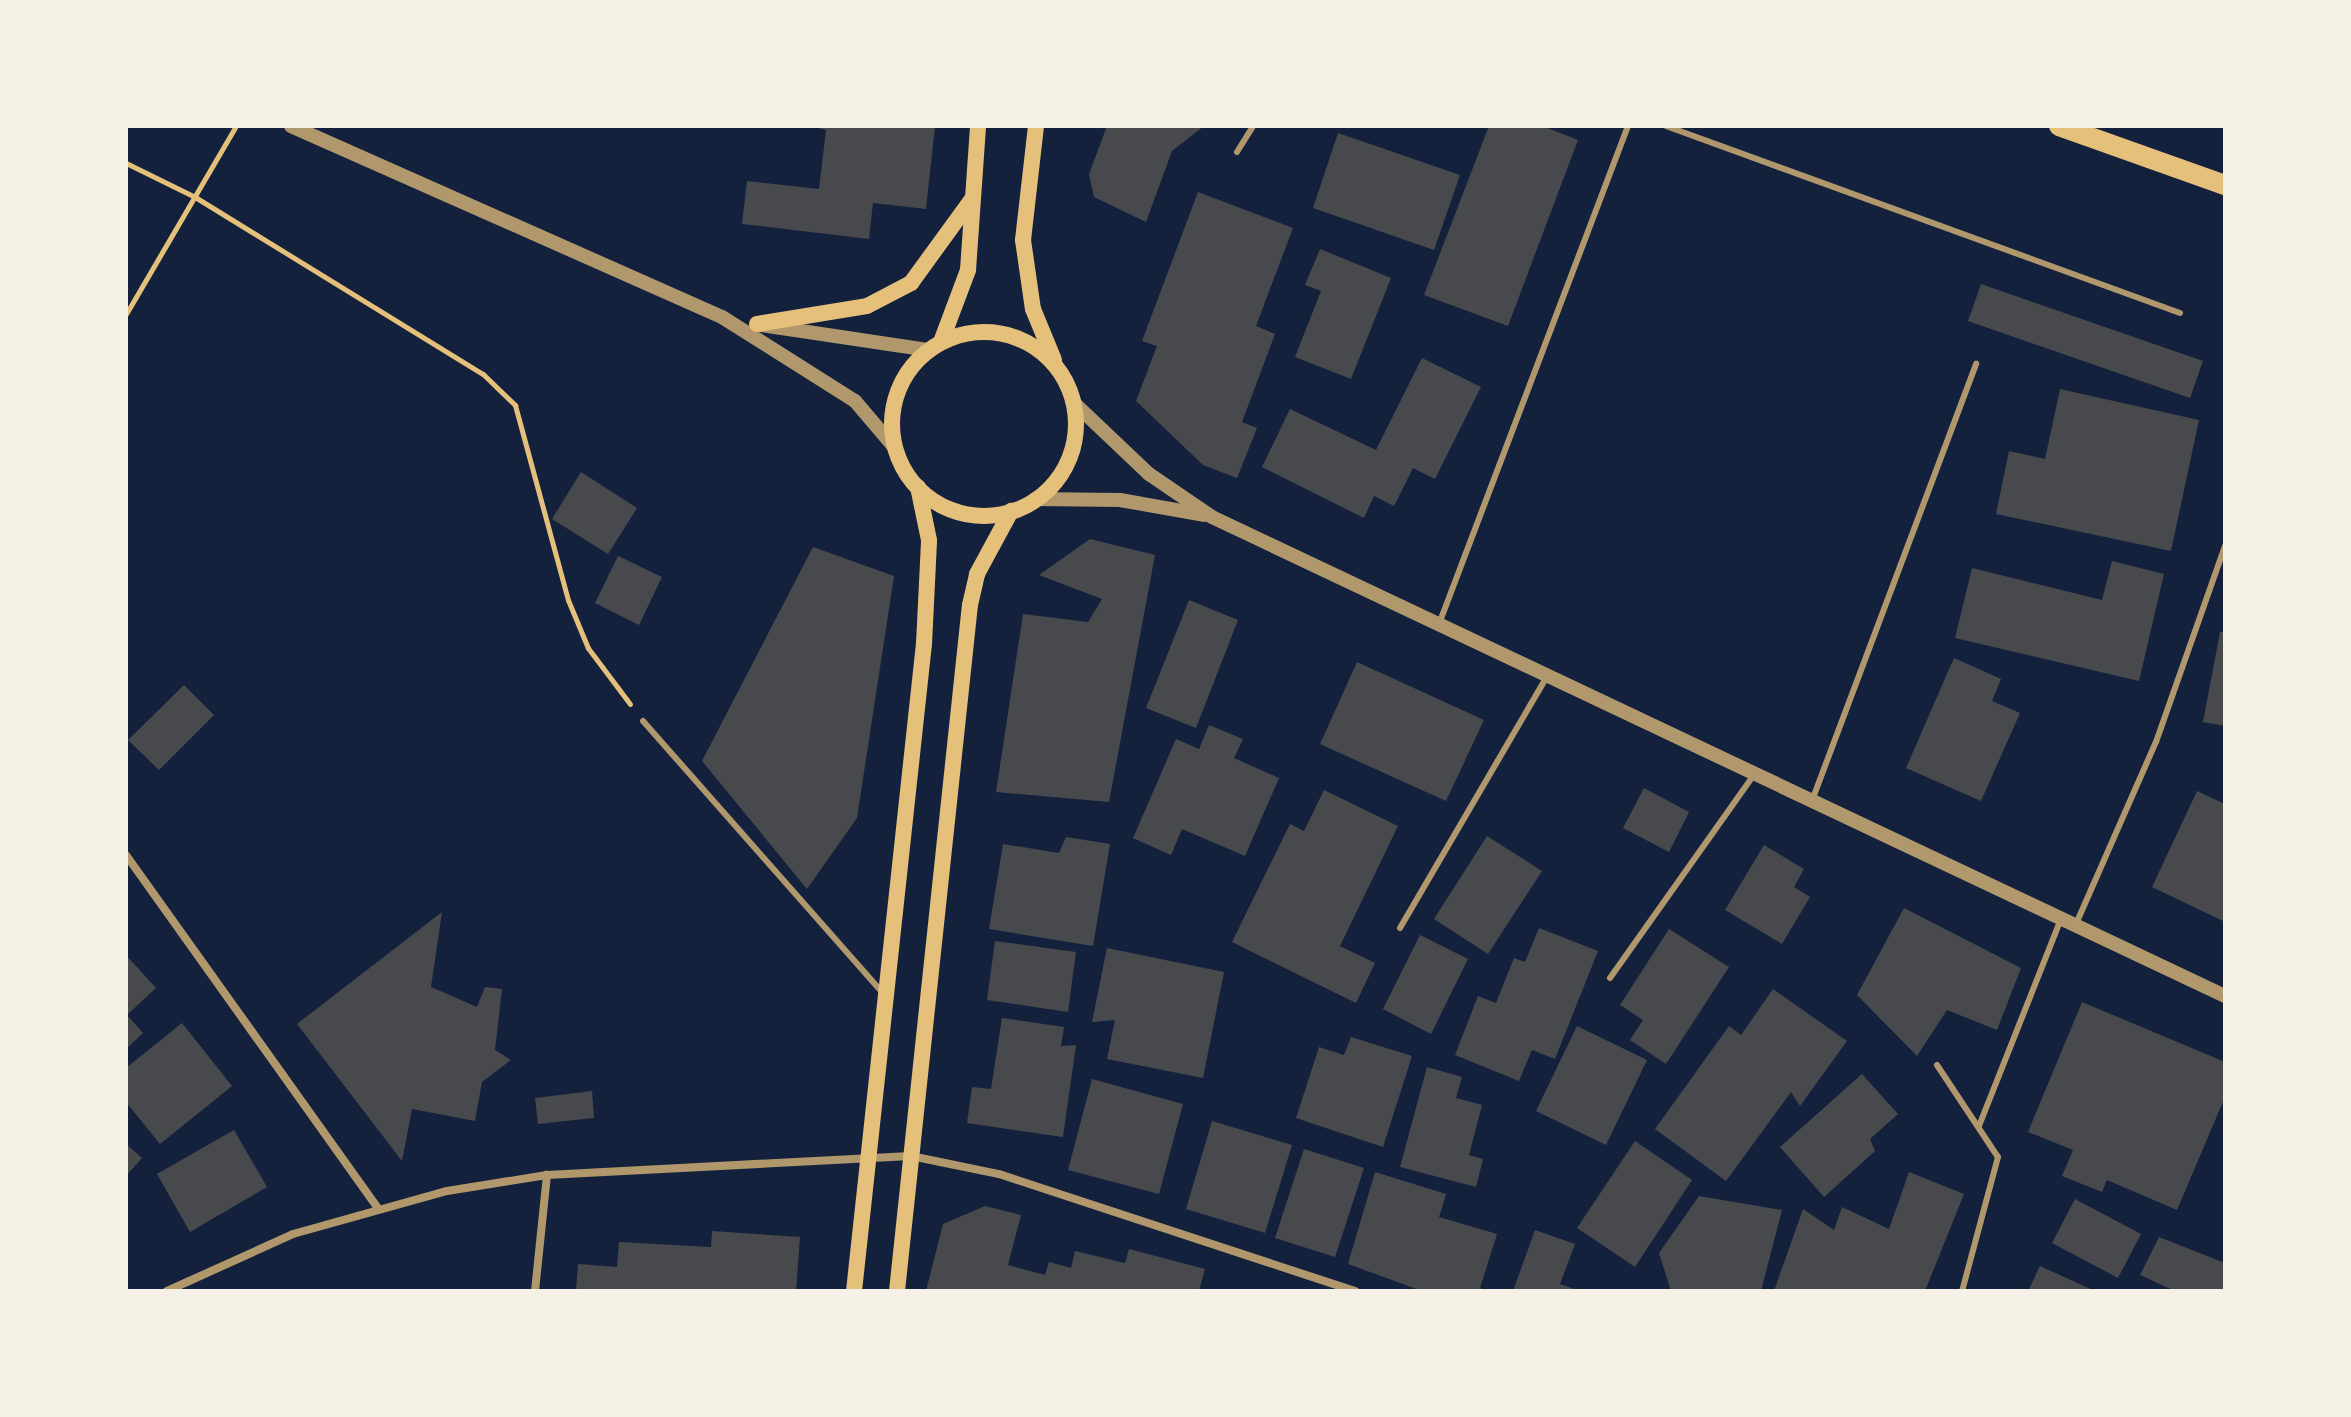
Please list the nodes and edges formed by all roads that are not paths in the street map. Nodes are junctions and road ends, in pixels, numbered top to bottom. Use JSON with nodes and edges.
{"nodes":[{"id":1,"x":291,"y":126,"type":"edge"},
{"id":2,"x":978,"y":126,"type":"edge"},
{"id":3,"x":1036,"y":126,"type":"edge"},
{"id":4,"x":1253,"y":126,"type":"edge"},
{"id":5,"x":1628,"y":126,"type":"edge"},
{"id":6,"x":1666,"y":126,"type":"edge"},
{"id":7,"x":2059,"y":126,"type":"edge"},
{"id":8,"x":1237,"y":152,"type":"dead end"},
{"id":9,"x":2225,"y":185,"type":"edge"},
{"id":10,"x":972,"y":199,"type":"junction"},
{"id":11,"x":2180,"y":313,"type":"dead end"},
{"id":12,"x":722,"y":317,"type":"junction"},
{"id":13,"x":757,"y":324,"type":"junction"},
{"id":14,"x":935,"y":346,"type":"junction"},
{"id":15,"x":1976,"y":364,"type":"dead end"},
{"id":16,"x":1056,"y":366,"type":"junction"},
{"id":17,"x":1072,"y":401,"type":"junction"},
{"id":18,"x":895,"y":448,"type":"junction"},
{"id":19,"x":918,"y":487,"type":"junction"},
{"id":20,"x":1035,"y":499,"type":"junction"},
{"id":21,"x":1011,"y":511,"type":"junction"},
{"id":22,"x":1212,"y":517,"type":"junction"},
{"id":23,"x":2225,"y":546,"type":"edge"},
{"id":24,"x":1439,"y":624,"type":"junction"},
{"id":25,"x":1547,"y":675,"type":"junction"},
{"id":26,"x":643,"y":721,"type":"road end"},
{"id":27,"x":1755,"y":773,"type":"junction"},
{"id":28,"x":1812,"y":800,"type":"junction"},
{"id":29,"x":126,"y":855,"type":"edge"},
{"id":30,"x":2062,"y":917,"type":"junction"},
{"id":31,"x":2076,"y":924,"type":"junction"},
{"id":32,"x":1400,"y":928,"type":"dead end"},
{"id":33,"x":1610,"y":978,"type":"dead end"},
{"id":34,"x":2225,"y":996,"type":"edge"},
{"id":35,"x":886,"y":997,"type":"junction"},
{"id":36,"x":1937,"y":1065,"type":"dead end"},
{"id":37,"x":1978,"y":1126,"type":"junction"},
{"id":38,"x":911,"y":1156,"type":"junction"},
{"id":39,"x":868,"y":1158,"type":"junction"},
{"id":40,"x":547,"y":1175,"type":"junction"},
{"id":41,"x":378,"y":1208,"type":"junction"},
{"id":42,"x":167,"y":1291,"type":"edge"},
{"id":43,"x":535,"y":1291,"type":"edge"},
{"id":44,"x":854,"y":1291,"type":"edge"},
{"id":45,"x":897,"y":1291,"type":"edge"},
{"id":46,"x":1355,"y":1291,"type":"edge"},
{"id":47,"x":1962,"y":1291,"type":"edge"}],
"edges":[{"from":1,"to":12,"type":"street"},
{"from":2,"to":10,"type":"main road"},
{"from":3,"to":16,"type":"main road"},
{"from":4,"to":8,"type":"lane"},
{"from":5,"to":24,"type":"lane"},
{"from":6,"to":11,"type":"lane"},
{"from":7,"to":9,"type":"main road"},
{"from":10,"to":13,"type":"main road"},
{"from":10,"to":14,"type":"main road"},
{"from":12,"to":13,"type":"street"},
{"from":12,"to":18,"type":"street"},
{"from":13,"to":14,"type":"street"},
{"from":14,"to":16,"type":"main road"},
{"from":14,"to":18,"type":"main road"},
{"from":15,"to":28,"type":"lane"},
{"from":16,"to":17,"type":"main road"},
{"from":17,"to":20,"type":"main road"},
{"from":17,"to":22,"type":"street"},
{"from":18,"to":19,"type":"main road"},
{"from":19,"to":21,"type":"main road"},
{"from":19,"to":35,"type":"main road"},
{"from":20,"to":21,"type":"main road"},
{"from":20,"to":22,"type":"street"},
{"from":21,"to":38,"type":"main road"},
{"from":22,"to":24,"type":"street"},
{"from":23,"to":31,"type":"lane"},
{"from":24,"to":25,"type":"street"},
{"from":25,"to":27,"type":"street"},
{"from":25,"to":32,"type":"lane"},
{"from":26,"to":35,"type":"lane"},
{"from":27,"to":28,"type":"street"},
{"from":27,"to":33,"type":"lane"},
{"from":28,"to":30,"type":"street"},
{"from":29,"to":41,"type":"street"},
{"from":30,"to":31,"type":"street"},
{"from":30,"to":37,"type":"lane"},
{"from":31,"to":34,"type":"street"},
{"from":35,"to":39,"type":"main road"},
{"from":36,"to":37,"type":"lane"},
{"from":37,"to":47,"type":"lane"},
{"from":38,"to":39,"type":"street"},
{"from":38,"to":45,"type":"main road"},
{"from":38,"to":46,"type":"street"},
{"from":39,"to":40,"type":"street"},
{"from":39,"to":44,"type":"main road"},
{"from":40,"to":41,"type":"street"},
{"from":40,"to":43,"type":"street"},
{"from":41,"to":42,"type":"street"}]}
